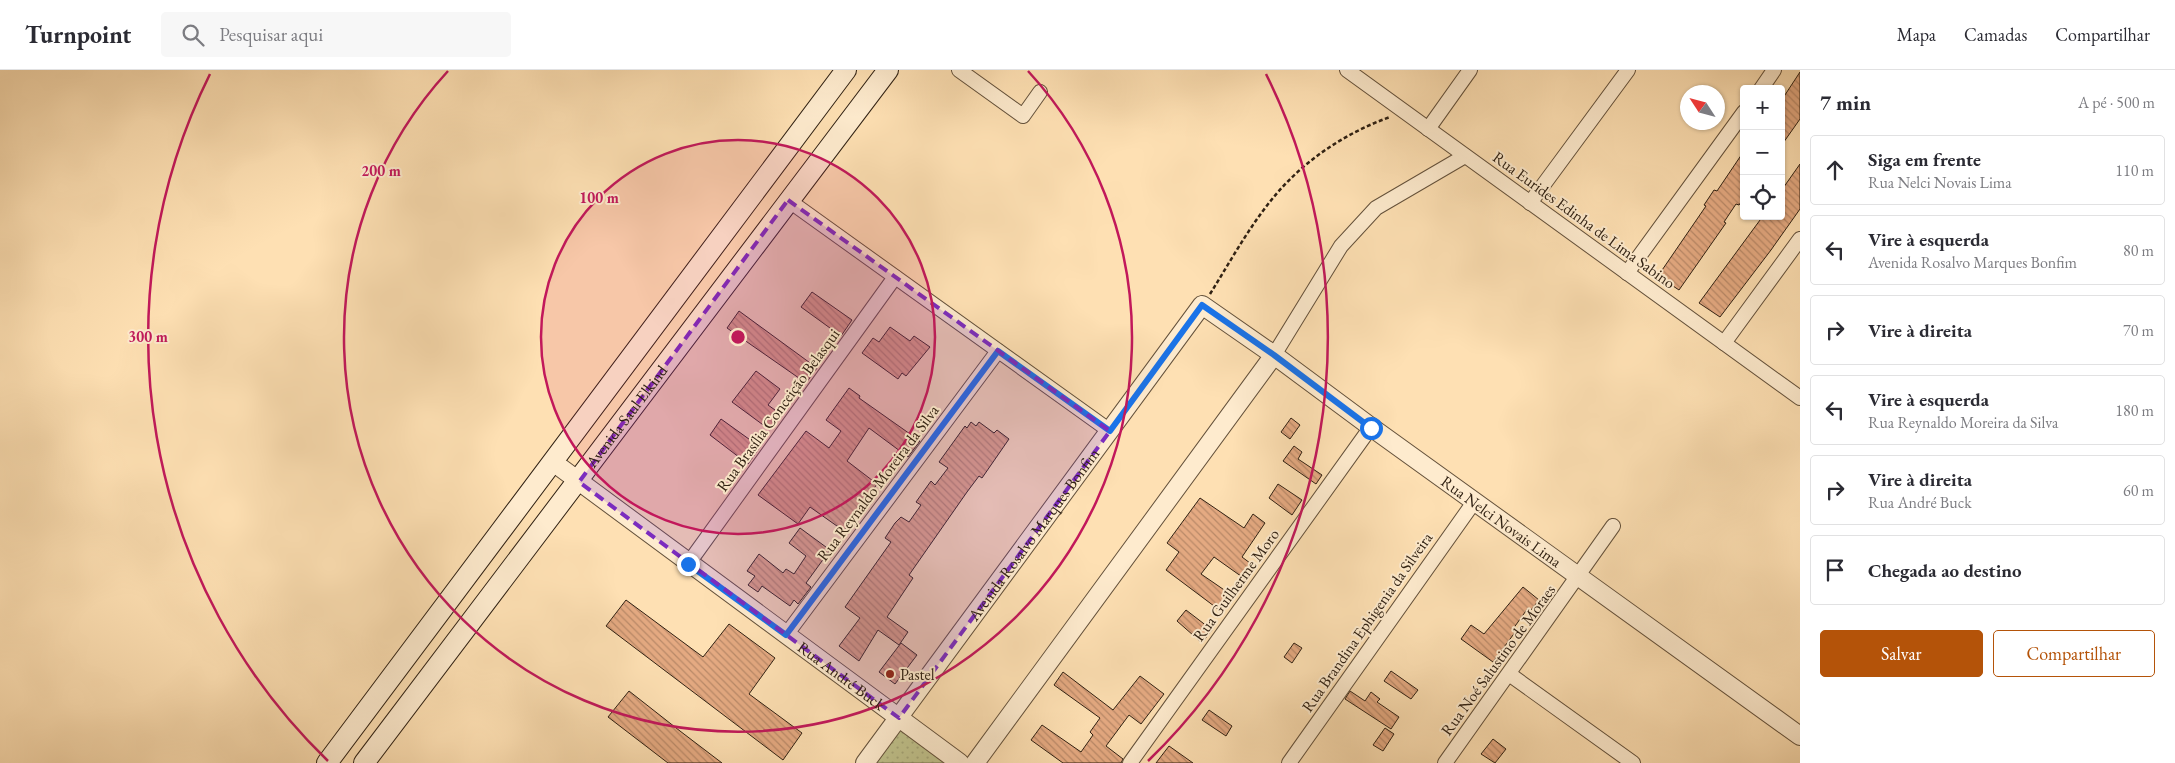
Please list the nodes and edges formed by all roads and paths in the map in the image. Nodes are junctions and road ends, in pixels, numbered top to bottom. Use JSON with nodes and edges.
{"nodes":[{"id":1,"x":846,"y":70,"type":"edge"},
{"id":2,"x":888,"y":70,"type":"edge"},
{"id":3,"x":959,"y":70,"type":"edge"},
{"id":4,"x":1347,"y":70,"type":"edge"},
{"id":5,"x":1470,"y":70,"type":"edge"},
{"id":6,"x":1628,"y":70,"type":"edge"},
{"id":7,"x":1774,"y":70,"type":"edge"},
{"id":8,"x":1363,"y":75,"type":"edge"},
{"id":9,"x":1764,"y":85,"type":"edge"},
{"id":10,"x":1040,"y":92,"type":"dead end"},
{"id":11,"x":1404,"y":112,"type":"junction"},
{"id":12,"x":1740,"y":118,"type":"edge"},
{"id":13,"x":1428,"y":129,"type":"junction"},
{"id":14,"x":1465,"y":156,"type":"junction"},
{"id":15,"x":788,"y":200,"type":"junction"},
{"id":16,"x":1530,"y":203,"type":"junction"},
{"id":17,"x":1800,"y":239,"type":"edge"},
{"id":18,"x":1627,"y":273,"type":"junction"},
{"id":19,"x":896,"y":277,"type":"junction"},
{"id":20,"x":1202,"y":305,"type":"junction"},
{"id":21,"x":1724,"y":343,"type":"junction"},
{"id":22,"x":998,"y":351,"type":"junction"},
{"id":23,"x":1274,"y":355,"type":"junction"},
{"id":24,"x":1800,"y":398,"type":"edge"},
{"id":25,"x":1371,"y":428,"type":"junction"},
{"id":26,"x":1110,"y":431,"type":"junction"},
{"id":27,"x":553,"y":462,"type":"junction"},
{"id":28,"x":578,"y":482,"type":"junction"},
{"id":29,"x":1474,"y":502,"type":"junction"},
{"id":30,"x":1613,"y":526,"type":"dead end"},
{"id":31,"x":688,"y":564,"type":"junction"},
{"id":32,"x":1579,"y":577,"type":"junction"},
{"id":33,"x":786,"y":635,"type":"junction"},
{"id":34,"x":1509,"y":674,"type":"junction"},
{"id":35,"x":899,"y":718,"type":"junction"},
{"id":36,"x":1800,"y":736,"type":"edge"},
{"id":37,"x":327,"y":763,"type":"edge"},
{"id":38,"x":364,"y":763,"type":"edge"},
{"id":39,"x":865,"y":763,"type":"edge"},
{"id":40,"x":960,"y":763,"type":"edge"},
{"id":41,"x":975,"y":763,"type":"edge"},
{"id":42,"x":1130,"y":763,"type":"edge"},
{"id":43,"x":1289,"y":763,"type":"edge"},
{"id":44,"x":1445,"y":763,"type":"edge"},
{"id":45,"x":1633,"y":763,"type":"edge"}],
"edges":[{"from":1,"to":27,"type":"main road","name":"Avenida Saul Elkind"},
{"from":2,"to":15,"type":"main road","name":"Avenida Saul Elkind"},
{"from":3,"to":10,"type":"street"},
{"from":4,"to":8,"type":"street","name":"Rua Eurides Edinha de Lima Sabino"},
{"from":5,"to":13,"type":"street"},
{"from":6,"to":16,"type":"street"},
{"from":7,"to":9,"type":"street"},
{"from":8,"to":11,"type":"street","name":"Rua Eurides Edinha de Lima Sabino"},
{"from":11,"to":13,"type":"street","name":"Rua Eurides Edinha de Lima Sabino"},
{"from":11,"to":20,"type":"path"},
{"from":12,"to":18,"type":"street"},
{"from":13,"to":14,"type":"street","name":"Rua Eurides Edinha de Lima Sabino"},
{"from":14,"to":16,"type":"street","name":"Rua Eurides Edinha de Lima Sabino"},
{"from":14,"to":23,"type":"street"},
{"from":15,"to":19,"type":"street"},
{"from":15,"to":28,"type":"main road","name":"Avenida Saul Elkind"},
{"from":16,"to":18,"type":"street","name":"Rua Eurides Edinha de Lima Sabino"},
{"from":17,"to":21,"type":"street"},
{"from":18,"to":21,"type":"street","name":"Rua Eurides Edinha de Lima Sabino"},
{"from":19,"to":22,"type":"street"},
{"from":19,"to":31,"type":"street","name":"Rua Brasília Conceição Belasqui"},
{"from":20,"to":23,"type":"street","name":"Rua Nelci Novais Lima"},
{"from":20,"to":26,"type":"street","name":"Avenida Rosalvo Marques Bonfim"},
{"from":21,"to":24,"type":"street","name":"Rua Eurides Edinha de Lima Sabino"},
{"from":22,"to":26,"type":"street"},
{"from":22,"to":33,"type":"street","name":"Rua Reynaldo Moreira da Silva"},
{"from":23,"to":25,"type":"street","name":"Rua Nelci Novais Lima"},
{"from":23,"to":41,"type":"street"},
{"from":25,"to":29,"type":"street","name":"Rua Nelci Novais Lima"},
{"from":25,"to":42,"type":"street","name":"Rua Guilherme Moro"},
{"from":26,"to":35,"type":"street","name":"Avenida Rosalvo Marques Bonfim"},
{"from":27,"to":28,"type":"street","name":"Rua André Buck"},
{"from":27,"to":37,"type":"main road","name":"Avenida Saul Elkind"},
{"from":28,"to":31,"type":"street","name":"Rua André Buck"},
{"from":28,"to":38,"type":"main road","name":"Avenida Saul Elkind"},
{"from":29,"to":32,"type":"street","name":"Rua Nelci Novais Lima"},
{"from":29,"to":43,"type":"street","name":"Rua Brandina Ephigenia da Silveira"},
{"from":30,"to":32,"type":"street","name":"Rua Noé Salustino de Moraes"},
{"from":31,"to":33,"type":"street","name":"Rua André Buck"},
{"from":32,"to":34,"type":"street","name":"Rua Noé Salustino de Moraes"},
{"from":32,"to":36,"type":"street","name":"Rua Nelci Novais Lima"},
{"from":33,"to":35,"type":"street","name":"Rua André Buck"},
{"from":34,"to":44,"type":"street","name":"Rua Noé Salustino de Moraes"},
{"from":34,"to":45,"type":"street"},
{"from":35,"to":39,"type":"street","name":"Avenida Rosalvo Marques Bonfim"},
{"from":35,"to":40,"type":"street","name":"Rua André Buck"}]}
